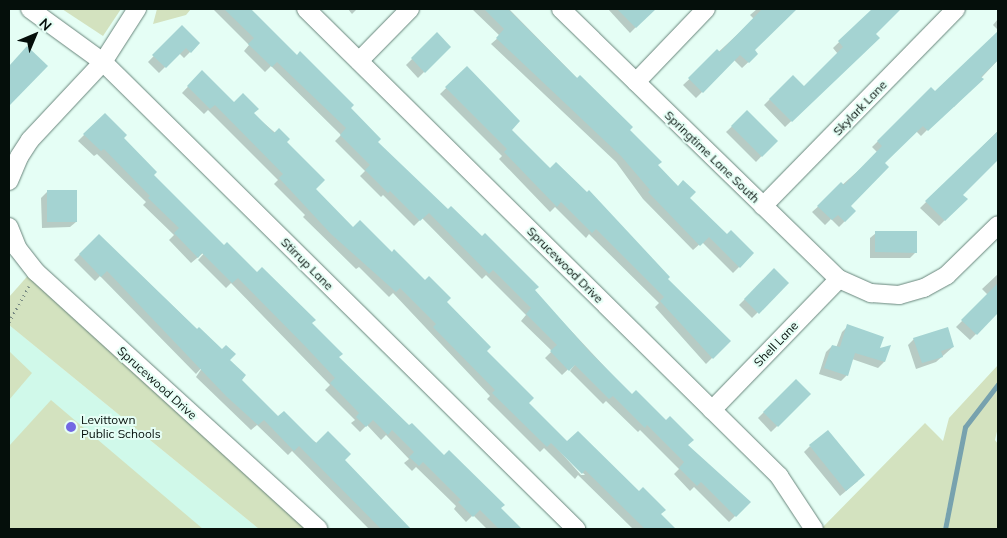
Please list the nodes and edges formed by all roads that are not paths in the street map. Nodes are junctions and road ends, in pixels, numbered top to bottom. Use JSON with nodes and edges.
{"nodes":[{"id":1,"x":30,"y":9,"type":"edge"},
{"id":2,"x":137,"y":9,"type":"edge"},
{"id":3,"x":306,"y":9,"type":"edge"},
{"id":4,"x":410,"y":9,"type":"edge"},
{"id":5,"x":561,"y":9,"type":"edge"},
{"id":6,"x":706,"y":9,"type":"edge"},
{"id":7,"x":956,"y":9,"type":"edge"},
{"id":8,"x":359,"y":61,"type":"junction"},
{"id":9,"x":103,"y":62,"type":"junction"},
{"id":10,"x":636,"y":82,"type":"junction"},
{"id":11,"x":9,"y":182,"type":"edge"},
{"id":12,"x":762,"y":206,"type":"junction"},
{"id":13,"x":998,"y":225,"type":"edge"},
{"id":14,"x":9,"y":227,"type":"edge"},
{"id":15,"x":839,"y":279,"type":"junction"},
{"id":16,"x":712,"y":410,"type":"junction"},
{"id":17,"x":318,"y":529,"type":"edge"},
{"id":18,"x":576,"y":529,"type":"edge"},
{"id":19,"x":814,"y":529,"type":"edge"}],
"edges":[{"from":1,"to":9,"type":"street","name":"Stirrup Lane"},
{"from":2,"to":9,"type":"street"},
{"from":3,"to":8,"type":"street","name":"Sprucewood Drive"},
{"from":4,"to":8,"type":"street"},
{"from":5,"to":10,"type":"street","name":"Springtime Lane South"},
{"from":6,"to":10,"type":"street"},
{"from":7,"to":12,"type":"street","name":"Skylark Lane"},
{"from":8,"to":16,"type":"street","name":"Sprucewood Drive"},
{"from":9,"to":11,"type":"street"},
{"from":9,"to":18,"type":"street","name":"Stirrup Lane"},
{"from":10,"to":12,"type":"street","name":"Springtime Lane South"},
{"from":12,"to":15,"type":"street","name":"Springtime Lane South"},
{"from":13,"to":15,"type":"street","name":"Springtime Lane South"},
{"from":14,"to":17,"type":"street","name":"Sprucewood Drive"},
{"from":15,"to":16,"type":"street","name":"Shell Lane"},
{"from":16,"to":19,"type":"street","name":"Sprucewood Drive"}]}
